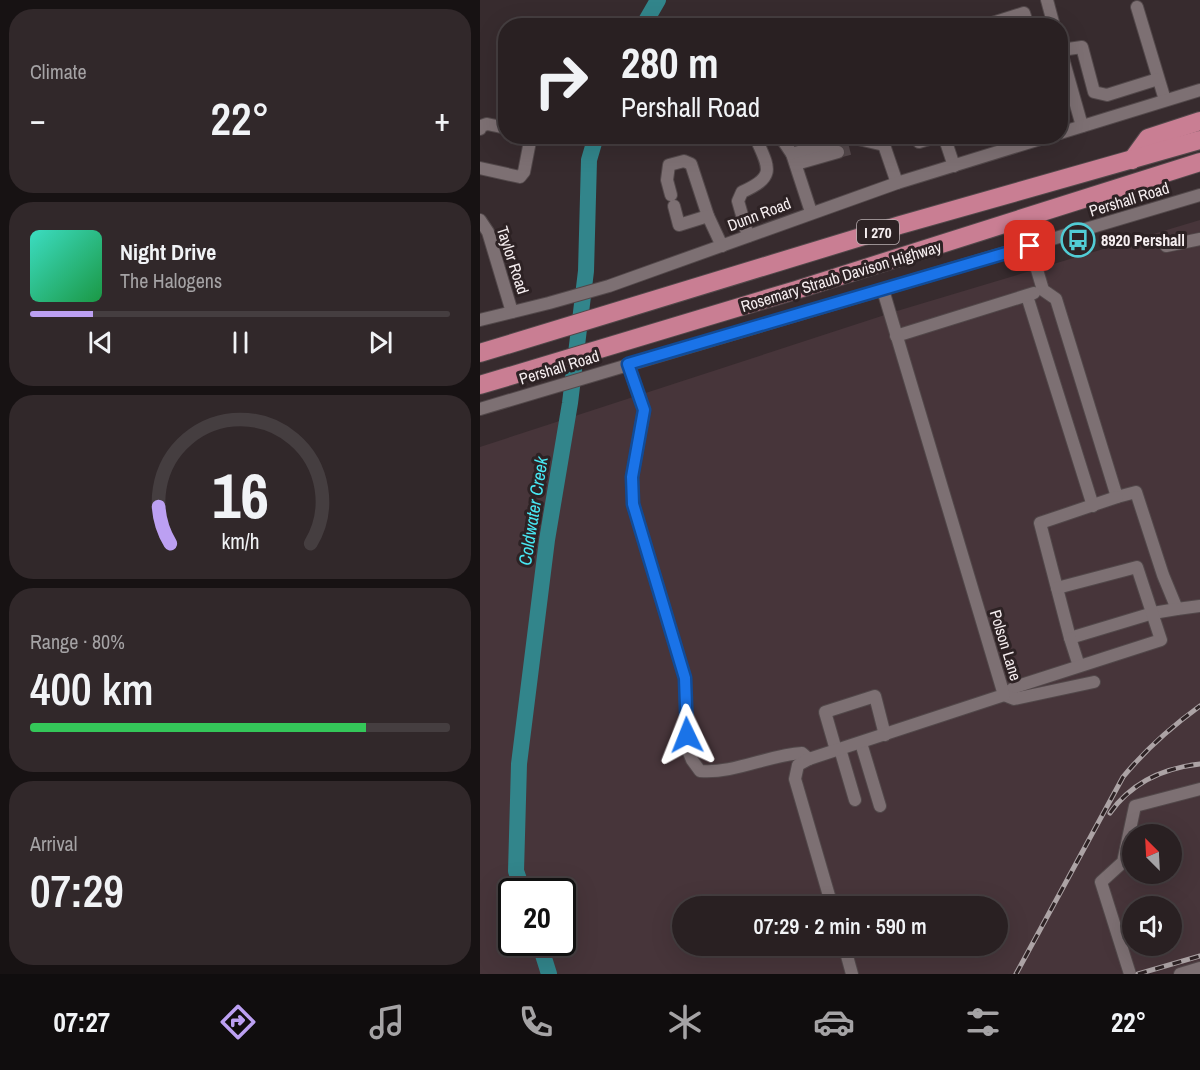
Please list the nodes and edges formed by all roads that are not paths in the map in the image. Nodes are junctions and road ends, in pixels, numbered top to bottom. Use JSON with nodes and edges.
{"nodes":[{"id":1,"x":1047,"y":0,"type":"edge"},
{"id":2,"x":1137,"y":7,"type":"dead end"},
{"id":3,"x":1052,"y":18,"type":"edge"},
{"id":4,"x":1068,"y":48,"type":"edge"},
{"id":5,"x":1068,"y":75,"type":"edge"},
{"id":6,"x":1158,"y":79,"type":"junction"},
{"id":7,"x":1200,"y":90,"type":"edge"},
{"id":8,"x":1165,"y":100,"type":"junction"},
{"id":9,"x":1200,"y":121,"type":"edge"},
{"id":10,"x":498,"y":126,"type":"edge"},
{"id":11,"x":1082,"y":126,"type":"junction"},
{"id":12,"x":480,"y":129,"type":"edge"},
{"id":13,"x":1068,"y":130,"type":"edge"},
{"id":14,"x":1200,"y":140,"type":"edge"},
{"id":15,"x":529,"y":144,"type":"edge"},
{"id":16,"x":758,"y":144,"type":"edge"},
{"id":17,"x":785,"y":144,"type":"edge"},
{"id":18,"x":844,"y":144,"type":"tunnel mouth"},
{"id":19,"x":880,"y":144,"type":"edge"},
{"id":20,"x":947,"y":144,"type":"edge"},
{"id":21,"x":1024,"y":144,"type":"edge"},
{"id":22,"x":838,"y":152,"type":"tunnel mouth"},
{"id":23,"x":794,"y":159,"type":"junction"},
{"id":24,"x":1132,"y":160,"type":"junction"},
{"id":25,"x":1200,"y":162,"type":"edge"},
{"id":26,"x":954,"y":166,"type":"junction"},
{"id":27,"x":480,"y":168,"type":"edge"},
{"id":28,"x":897,"y":183,"type":"junction"},
{"id":29,"x":1200,"y":195,"type":"edge"},
{"id":30,"x":811,"y":212,"type":"junction"},
{"id":31,"x":708,"y":216,"type":"junction"},
{"id":32,"x":480,"y":220,"type":"edge"},
{"id":33,"x":748,"y":236,"type":"junction"},
{"id":34,"x":1200,"y":239,"type":"edge"},
{"id":35,"x":722,"y":246,"type":"junction"},
{"id":36,"x":1030,"y":246,"type":"junction"},
{"id":37,"x":1166,"y":246,"type":"dead end"},
{"id":38,"x":883,"y":290,"type":"junction"},
{"id":39,"x":1043,"y":290,"type":"junction"},
{"id":40,"x":1027,"y":296,"type":"junction"},
{"id":41,"x":512,"y":312,"type":"junction"},
{"id":42,"x":480,"y":320,"type":"edge"},
{"id":43,"x":896,"y":336,"type":"junction"},
{"id":44,"x":480,"y":352,"type":"edge"},
{"id":45,"x":628,"y":364,"type":"junction"},
{"id":46,"x":480,"y":385,"type":"edge"},
{"id":47,"x":480,"y":409,"type":"edge"},
{"id":48,"x":1117,"y":497,"type":"junction"},
{"id":49,"x":1093,"y":506,"type":"junction"},
{"id":50,"x":1057,"y":588,"type":"junction"},
{"id":51,"x":1200,"y":606,"type":"edge"},
{"id":52,"x":1177,"y":609,"type":"junction"},
{"id":53,"x":1153,"y":613,"type":"junction"},
{"id":54,"x":1070,"y":638,"type":"junction"},
{"id":55,"x":1079,"y":666,"type":"junction"},
{"id":56,"x":1094,"y":682,"type":"dead end"},
{"id":57,"x":1004,"y":695,"type":"junction"},
{"id":58,"x":885,"y":735,"type":"junction"},
{"id":59,"x":861,"y":743,"type":"junction"},
{"id":60,"x":838,"y":750,"type":"junction"},
{"id":61,"x":809,"y":759,"type":"junction"},
{"id":62,"x":1200,"y":789,"type":"edge"},
{"id":63,"x":855,"y":800,"type":"dead end"},
{"id":64,"x":880,"y":806,"type":"dead end"},
{"id":65,"x":829,"y":896,"type":"edge"},
{"id":66,"x":847,"y":956,"type":"edge"},
{"id":67,"x":1200,"y":968,"type":"edge"},
{"id":68,"x":852,"y":974,"type":"edge"},
{"id":69,"x":1130,"y":974,"type":"edge"},
{"id":70,"x":1180,"y":974,"type":"edge"}],
"edges":[{"from":1,"to":3,"type":"street"},
{"from":2,"to":6,"type":"street"},
{"from":4,"to":6,"type":"street"},
{"from":5,"to":11,"type":"street"},
{"from":6,"to":8,"type":"street"},
{"from":7,"to":8,"type":"street"},
{"from":8,"to":11,"type":"street"},
{"from":9,"to":24,"type":"highway"},
{"from":10,"to":12,"type":"street"},
{"from":11,"to":13,"type":"street"},
{"from":14,"to":24,"type":"highway","name":"Rosemary Straub Davison Highway","number":"I 270"},
{"from":15,"to":27,"type":"street"},
{"from":16,"to":33,"type":"street"},
{"from":17,"to":23,"type":"street"},
{"from":18,"to":23,"type":"street"},
{"from":19,"to":28,"type":"street"},
{"from":20,"to":26,"type":"street"},
{"from":21,"to":26,"type":"street","name":"Dunn Road"},
{"from":22,"to":23,"type":"street"},
{"from":23,"to":30,"type":"street"},
{"from":24,"to":44,"type":"highway","name":"Rosemary Straub Davison Highway","number":"I 270"},
{"from":25,"to":46,"type":"highway","name":"Rosemary Straub Davison Highway","number":"I 270"},
{"from":26,"to":28,"type":"street","name":"Dunn Road"},
{"from":28,"to":30,"type":"street","name":"Dunn Road"},
{"from":29,"to":36,"type":"street","name":"Pershall Road"},
{"from":30,"to":33,"type":"street","name":"Dunn Road"},
{"from":31,"to":31,"type":"street"},
{"from":31,"to":35,"type":"street"},
{"from":32,"to":41,"type":"street","name":"Taylor Road"},
{"from":33,"to":35,"type":"street","name":"Dunn Road"},
{"from":34,"to":37,"type":"street"},
{"from":35,"to":41,"type":"street","name":"Dunn Road"},
{"from":36,"to":38,"type":"street","name":"Pershall Road"},
{"from":36,"to":39,"type":"street"},
{"from":38,"to":43,"type":"street","name":"Polson Lane"},
{"from":38,"to":45,"type":"street","name":"Pershall Road"},
{"from":39,"to":40,"type":"street"},
{"from":39,"to":48,"type":"street"},
{"from":40,"to":43,"type":"street"},
{"from":40,"to":49,"type":"street"},
{"from":41,"to":42,"type":"street","name":"Dunn Road"},
{"from":43,"to":57,"type":"street","name":"Polson Lane"},
{"from":45,"to":47,"type":"street","name":"Pershall Road"},
{"from":45,"to":61,"type":"street"},
{"from":48,"to":49,"type":"street"},
{"from":48,"to":52,"type":"street"},
{"from":49,"to":50,"type":"street"},
{"from":50,"to":53,"type":"street"},
{"from":50,"to":54,"type":"street"},
{"from":51,"to":52,"type":"street"},
{"from":52,"to":53,"type":"street"},
{"from":53,"to":54,"type":"street"},
{"from":53,"to":55,"type":"street"},
{"from":54,"to":55,"type":"street"},
{"from":55,"to":57,"type":"street"},
{"from":56,"to":57,"type":"street"},
{"from":57,"to":58,"type":"street","name":"Polson Lane"},
{"from":58,"to":59,"type":"street","name":"Polson Lane"},
{"from":58,"to":60,"type":"street"},
{"from":59,"to":60,"type":"street","name":"Polson Lane"},
{"from":59,"to":64,"type":"street"},
{"from":60,"to":61,"type":"street","name":"Polson Lane"},
{"from":60,"to":63,"type":"street"},
{"from":61,"to":65,"type":"street"},
{"from":62,"to":69,"type":"street"},
{"from":66,"to":68,"type":"street"},
{"from":67,"to":70,"type":"street"}]}
